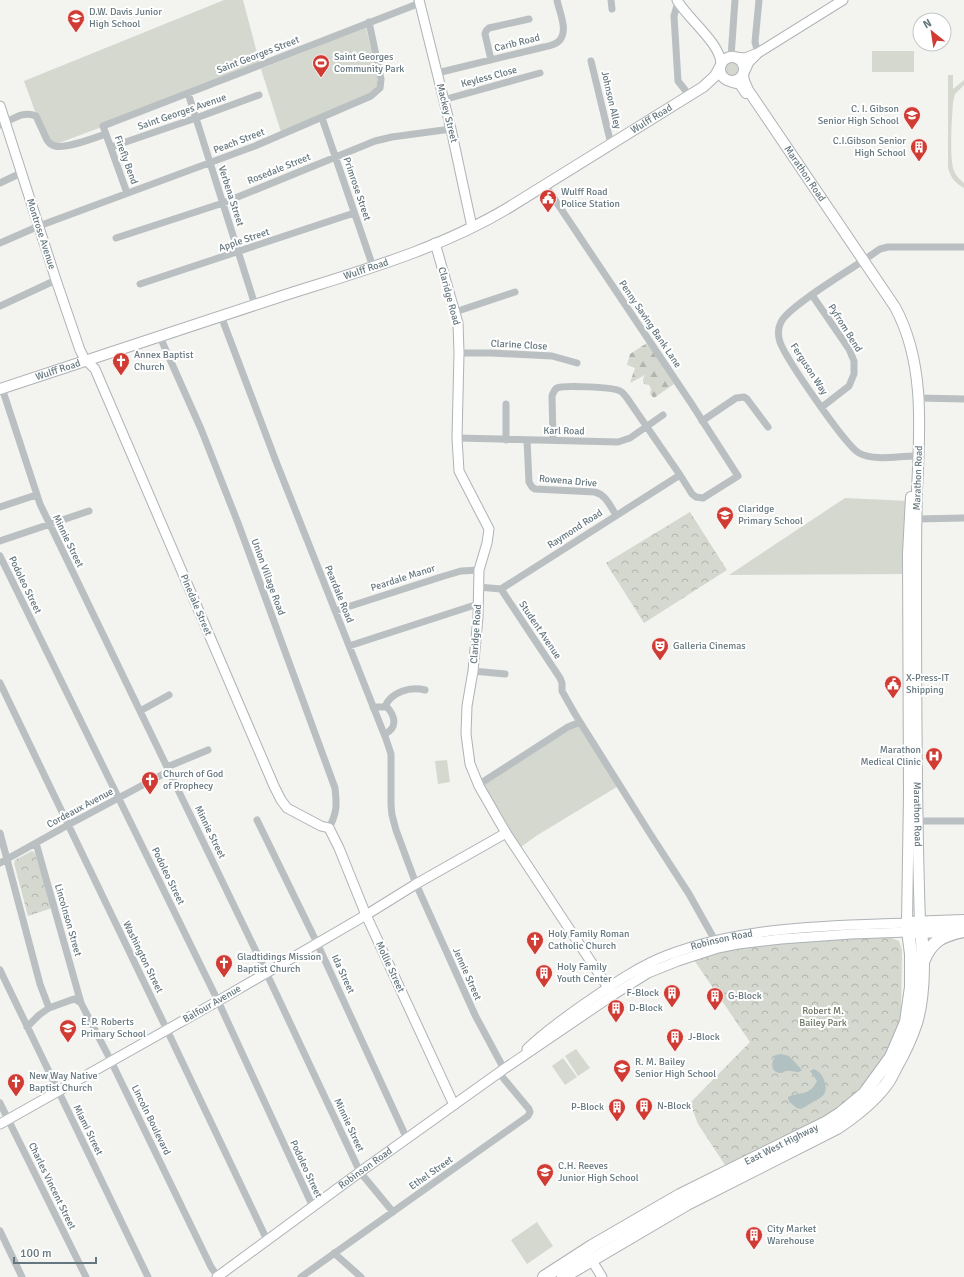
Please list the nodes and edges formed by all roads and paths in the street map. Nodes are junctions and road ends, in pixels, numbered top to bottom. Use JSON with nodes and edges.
{"nodes":[{"id":1,"x":557,"y":0,"type":"edge"},
{"id":2,"x":611,"y":0,"type":"edge"},
{"id":3,"x":735,"y":0,"type":"edge"},
{"id":4,"x":759,"y":0,"type":"edge"},
{"id":5,"x":843,"y":0,"type":"edge"},
{"id":6,"x":419,"y":1,"type":"edge"},
{"id":7,"x":678,"y":1,"type":"edge"},
{"id":8,"x":612,"y":9,"type":"dead end"},
{"id":9,"x":529,"y":19,"type":"dead end"},
{"id":10,"x":369,"y":22,"type":"junction"},
{"id":11,"x":758,"y":53,"type":"junction"},
{"id":12,"x":491,"y":60,"type":"junction"},
{"id":13,"x":727,"y":60,"type":"junction"},
{"id":14,"x":591,"y":61,"type":"dead end"},
{"id":15,"x":437,"y":73,"type":"junction"},
{"id":16,"x":540,"y":73,"type":"dead end"},
{"id":17,"x":743,"y":74,"type":"junction"},
{"id":18,"x":731,"y":82,"type":"junction"},
{"id":19,"x":703,"y":87,"type":"junction"},
{"id":20,"x":188,"y":93,"type":"junction"},
{"id":21,"x":259,"y":95,"type":"dead end"},
{"id":22,"x":690,"y":95,"type":"junction"},
{"id":23,"x":443,"y":100,"type":"junction"},
{"id":24,"x":0,"y":106,"type":"edge"},
{"id":25,"x":196,"y":118,"type":"junction"},
{"id":26,"x":322,"y":118,"type":"junction"},
{"id":27,"x":3,"y":124,"type":"edge"},
{"id":28,"x":103,"y":126,"type":"joint"},
{"id":29,"x":451,"y":129,"type":"junction"},
{"id":30,"x":106,"y":134,"type":"junction"},
{"id":31,"x":611,"y":144,"type":"junction"},
{"id":32,"x":111,"y":147,"type":"junction"},
{"id":33,"x":335,"y":157,"type":"junction"},
{"id":34,"x":210,"y":163,"type":"junction"},
{"id":35,"x":21,"y":173,"type":"junction"},
{"id":36,"x":0,"y":183,"type":"edge"},
{"id":37,"x":545,"y":185,"type":"junction"},
{"id":38,"x":127,"y":193,"type":"junction"},
{"id":39,"x":223,"y":203,"type":"junction"},
{"id":40,"x":354,"y":213,"type":"junction"},
{"id":41,"x":39,"y":226,"type":"junction"},
{"id":42,"x":472,"y":227,"type":"junction"},
{"id":43,"x":116,"y":238,"type":"dead end"},
{"id":44,"x":0,"y":243,"type":"edge"},
{"id":45,"x":435,"y":243,"type":"junction"},
{"id":46,"x":964,"y":247,"type":"edge"},
{"id":47,"x":239,"y":252,"type":"junction"},
{"id":48,"x":862,"y":261,"type":"junction"},
{"id":49,"x":372,"y":267,"type":"junction"},
{"id":50,"x":56,"y":280,"type":"junction"},
{"id":51,"x":140,"y":284,"type":"dead end"},
{"id":52,"x":515,"y":292,"type":"dead end"},
{"id":53,"x":812,"y":295,"type":"junction"},
{"id":54,"x":255,"y":305,"type":"junction"},
{"id":55,"x":0,"y":306,"type":"edge"},
{"id":56,"x":455,"y":312,"type":"junction"},
{"id":57,"x":221,"y":316,"type":"junction"},
{"id":58,"x":160,"y":337,"type":"junction"},
{"id":59,"x":459,"y":353,"type":"junction"},
{"id":60,"x":87,"y":360,"type":"junction"},
{"id":61,"x":577,"y":363,"type":"dead end"},
{"id":62,"x":1,"y":389,"type":"edge"},
{"id":63,"x":919,"y":398,"type":"junction"},
{"id":64,"x":964,"y":399,"type":"edge"},
{"id":65,"x":506,"y":404,"type":"dead end"},
{"id":66,"x":822,"y":407,"type":"junction"},
{"id":67,"x":663,"y":415,"type":"dead end"},
{"id":68,"x":702,"y":421,"type":"junction"},
{"id":69,"x":647,"y":426,"type":"junction"},
{"id":70,"x":768,"y":427,"type":"dead end"},
{"id":71,"x":457,"y":438,"type":"junction"},
{"id":72,"x":506,"y":440,"type":"junction"},
{"id":73,"x":527,"y":440,"type":"junction"},
{"id":74,"x":553,"y":440,"type":"junction"},
{"id":75,"x":916,"y":455,"type":"junction"},
{"id":76,"x":680,"y":475,"type":"junction"},
{"id":77,"x":36,"y":495,"type":"junction"},
{"id":78,"x":0,"y":507,"type":"edge"},
{"id":79,"x":89,"y":511,"type":"dead end"},
{"id":80,"x":616,"y":515,"type":"junction"},
{"id":81,"x":964,"y":518,"type":"edge"},
{"id":82,"x":917,"y":519,"type":"junction"},
{"id":83,"x":49,"y":524,"type":"junction"},
{"id":84,"x":0,"y":541,"type":"edge"},
{"id":85,"x":0,"y":556,"type":"edge"},
{"id":86,"x":479,"y":570,"type":"junction"},
{"id":87,"x":478,"y":587,"type":"junction"},
{"id":88,"x":501,"y":589,"type":"junction"},
{"id":89,"x":478,"y":604,"type":"junction"},
{"id":90,"x":335,"y":611,"type":"junction"},
{"id":91,"x":348,"y":646,"type":"junction"},
{"id":92,"x":473,"y":671,"type":"junction"},
{"id":93,"x":505,"y":674,"type":"dead end"},
{"id":94,"x":0,"y":683,"type":"edge"},
{"id":95,"x":425,"y":690,"type":"dead end"},
{"id":96,"x":169,"y":695,"type":"dead end"},
{"id":97,"x":373,"y":706,"type":"junction"},
{"id":98,"x":385,"y":706,"type":"junction"},
{"id":99,"x":140,"y":711,"type":"junction"},
{"id":100,"x":575,"y":714,"type":"junction"},
{"id":101,"x":580,"y":722,"type":"junction"},
{"id":102,"x":568,"y":727,"type":"junction"},
{"id":103,"x":385,"y":734,"type":"junction"},
{"id":104,"x":208,"y":750,"type":"dead end"},
{"id":105,"x":168,"y":769,"type":"junction"},
{"id":106,"x":478,"y":785,"type":"junction"},
{"id":107,"x":119,"y":798,"type":"junction"},
{"id":108,"x":257,"y":820,"type":"dead end"},
{"id":109,"x":916,"y":821,"type":"junction"},
{"id":110,"x":964,"y":821,"type":"edge"},
{"id":111,"x":68,"y":825,"type":"junction"},
{"id":112,"x":329,"y":828,"type":"junction"},
{"id":113,"x":0,"y":833,"type":"edge"},
{"id":114,"x":506,"y":834,"type":"junction"},
{"id":115,"x":36,"y":843,"type":"junction"},
{"id":116,"x":3,"y":861,"type":"edge"},
{"id":117,"x":416,"y":884,"type":"junction"},
{"id":118,"x":366,"y":915,"type":"junction"},
{"id":119,"x":964,"y":921,"type":"edge"},
{"id":120,"x":914,"y":927,"type":"junction"},
{"id":121,"x":964,"y":931,"type":"edge"},
{"id":122,"x":317,"y":943,"type":"junction"},
{"id":123,"x":717,"y":944,"type":"junction"},
{"id":124,"x":923,"y":964,"type":"junction"},
{"id":125,"x":0,"y":970,"type":"edge"},
{"id":126,"x":266,"y":972,"type":"junction"},
{"id":127,"x":610,"y":991,"type":"junction"},
{"id":128,"x":218,"y":1001,"type":"junction"},
{"id":129,"x":81,"y":1003,"type":"junction"},
{"id":130,"x":49,"y":1008,"type":"junction"},
{"id":131,"x":27,"y":1027,"type":"junction"},
{"id":132,"x":167,"y":1030,"type":"junction"},
{"id":133,"x":111,"y":1061,"type":"junction"},
{"id":134,"x":501,"y":1071,"type":"junction"},
{"id":135,"x":58,"y":1091,"type":"junction"},
{"id":136,"x":0,"y":1103,"type":"edge"},
{"id":137,"x":454,"y":1105,"type":"junction"},
{"id":138,"x":4,"y":1122,"type":"edge"},
{"id":139,"x":407,"y":1139,"type":"junction"},
{"id":140,"x":360,"y":1172,"type":"junction"},
{"id":141,"x":312,"y":1207,"type":"junction"},
{"id":142,"x":393,"y":1212,"type":"junction"},
{"id":143,"x":0,"y":1231,"type":"edge"},
{"id":144,"x":266,"y":1240,"type":"junction"},
{"id":145,"x":334,"y":1253,"type":"junction"},
{"id":146,"x":589,"y":1255,"type":"junction"},
{"id":147,"x":22,"y":1277,"type":"edge"},
{"id":148,"x":86,"y":1277,"type":"edge"},
{"id":149,"x":148,"y":1277,"type":"edge"},
{"id":150,"x":218,"y":1277,"type":"edge"},
{"id":151,"x":301,"y":1277,"type":"edge"},
{"id":152,"x":361,"y":1277,"type":"edge"},
{"id":153,"x":544,"y":1277,"type":"edge"},
{"id":154,"x":563,"y":1277,"type":"edge"},
{"id":155,"x":602,"y":1277,"type":"edge"}],
"edges":[{"from":1,"to":12,"type":"street","name":"Carib Road"},
{"from":2,"to":8,"type":"street"},
{"from":3,"to":13,"type":"street"},
{"from":4,"to":11,"type":"street"},
{"from":5,"to":11,"type":"street"},
{"from":6,"to":10,"type":"street","name":"Saint Georges Street"},
{"from":6,"to":15,"type":"street","name":"Mackey Street"},
{"from":7,"to":13,"type":"street"},
{"from":7,"to":22,"type":"street"},
{"from":9,"to":12,"type":"street"},
{"from":10,"to":20,"type":"street","name":"Saint Georges Street"},
{"from":10,"to":26,"type":"street","name":"Peach Street"},
{"from":11,"to":13,"type":"street"},
{"from":11,"to":17,"type":"street"},
{"from":12,"to":15,"type":"street","name":"Carib Road"},
{"from":13,"to":17,"type":"main road"},
{"from":13,"to":18,"type":"main road"},
{"from":13,"to":19,"type":"main road","name":"Wulff Road"},
{"from":14,"to":31,"type":"street","name":"Johnson Alley"},
{"from":15,"to":23,"type":"street","name":"Mackey Street"},
{"from":16,"to":23,"type":"street","name":"Keyless Close"},
{"from":17,"to":18,"type":"main road"},
{"from":17,"to":48,"type":"main road","name":"Marathon Road"},
{"from":18,"to":19,"type":"main road","name":"Wulff Road"},
{"from":18,"to":48,"type":"main road","name":"Marathon Road"},
{"from":19,"to":22,"type":"main road","name":"Wulff Road"},
{"from":20,"to":25,"type":"street","name":"Verbena Street"},
{"from":20,"to":28,"type":"street","name":"Saint Georges Street"},
{"from":21,"to":25,"type":"street","name":"Saint Georges Avenue"},
{"from":22,"to":31,"type":"main road","name":"Wulff Road"},
{"from":23,"to":29,"type":"street","name":"Mackey Street"},
{"from":24,"to":27,"type":"street","name":"Montrose Avenue"},
{"from":25,"to":32,"type":"street","name":"Saint Georges Avenue"},
{"from":25,"to":34,"type":"street","name":"Verbena Street"},
{"from":26,"to":33,"type":"street","name":"Primrose Street"},
{"from":26,"to":34,"type":"street","name":"Peach Street"},
{"from":27,"to":30,"type":"street","name":"Firefly Bend"},
{"from":27,"to":35,"type":"street","name":"Montrose Avenue"},
{"from":28,"to":30,"type":"street","name":"Firefly Bend"},
{"from":29,"to":33,"type":"street","name":"Rosedale Street"},
{"from":29,"to":42,"type":"street","name":"Mackey Street"},
{"from":30,"to":32,"type":"street","name":"Firefly Bend"},
{"from":31,"to":37,"type":"main road","name":"Wulff Road"},
{"from":32,"to":38,"type":"street","name":"Firefly Bend"},
{"from":33,"to":39,"type":"street","name":"Rosedale Street"},
{"from":33,"to":40,"type":"street","name":"Primrose Street"},
{"from":34,"to":38,"type":"street","name":"Peach Street"},
{"from":34,"to":39,"type":"street","name":"Verbena Street"},
{"from":35,"to":36,"type":"street"},
{"from":35,"to":41,"type":"street","name":"Montrose Avenue"},
{"from":37,"to":42,"type":"main road","name":"Wulff Road"},
{"from":37,"to":68,"type":"street","name":"Penny Saving Bank Lane"},
{"from":38,"to":41,"type":"street","name":"Peach Street"},
{"from":39,"to":43,"type":"street","name":"Rosedale Street"},
{"from":39,"to":47,"type":"street","name":"Verbena Street"},
{"from":40,"to":47,"type":"street","name":"Apple Street"},
{"from":40,"to":49,"type":"street","name":"Primrose Street"},
{"from":41,"to":44,"type":"street","name":"Peach Street"},
{"from":41,"to":50,"type":"street","name":"Montrose Avenue"},
{"from":42,"to":45,"type":"main road","name":"Wulff Road"},
{"from":45,"to":49,"type":"main road","name":"Wulff Road"},
{"from":45,"to":56,"type":"street","name":"Claridge Road"},
{"from":46,"to":48,"type":"street","name":"Ferguson Way"},
{"from":47,"to":51,"type":"street","name":"Apple Street"},
{"from":47,"to":54,"type":"street","name":"Verbena Street"},
{"from":48,"to":53,"type":"street","name":"Ferguson Way"},
{"from":48,"to":63,"type":"main road","name":"Marathon Road"},
{"from":48,"to":75,"type":"main road","name":"Marathon Road"},
{"from":49,"to":54,"type":"main road","name":"Wulff Road"},
{"from":50,"to":55,"type":"street"},
{"from":50,"to":60,"type":"street","name":"Montrose Avenue"},
{"from":52,"to":56,"type":"street"},
{"from":53,"to":66,"type":"street","name":"Pyfrom Bend"},
{"from":53,"to":66,"type":"street","name":"Ferguson Way"},
{"from":54,"to":57,"type":"main road","name":"Wulff Road"},
{"from":56,"to":59,"type":"street","name":"Claridge Road"},
{"from":57,"to":58,"type":"main road","name":"Wulff Road"},
{"from":57,"to":90,"type":"street","name":"Peardale Road"},
{"from":58,"to":60,"type":"main road","name":"Wulff Road"},
{"from":58,"to":112,"type":"street","name":"Union Village Road"},
{"from":59,"to":61,"type":"street","name":"Clarine Close"},
{"from":59,"to":71,"type":"street","name":"Claridge Road"},
{"from":60,"to":62,"type":"main road","name":"Wulff Road"},
{"from":60,"to":112,"type":"street","name":"Pinedale Street"},
{"from":62,"to":77,"type":"street","name":"Minnie Street"},
{"from":63,"to":64,"type":"street"},
{"from":63,"to":75,"type":"main road","name":"Marathon Road"},
{"from":65,"to":72,"type":"street"},
{"from":66,"to":75,"type":"street","name":"Ferguson Way"},
{"from":67,"to":69,"type":"street","name":"Karl Road"},
{"from":68,"to":70,"type":"street"},
{"from":68,"to":76,"type":"street","name":"Penny Saving Bank Lane"},
{"from":69,"to":74,"type":"street","name":"Karl Road"},
{"from":69,"to":74,"type":"street"},
{"from":69,"to":76,"type":"street"},
{"from":71,"to":72,"type":"street","name":"Karl Road"},
{"from":71,"to":86,"type":"street","name":"Claridge Road"},
{"from":72,"to":73,"type":"street","name":"Karl Road"},
{"from":73,"to":74,"type":"street","name":"Karl Road"},
{"from":73,"to":80,"type":"street","name":"Rowena Drive"},
{"from":75,"to":82,"type":"main road","name":"Marathon Road"},
{"from":75,"to":120,"type":"main road","name":"Marathon Road"},
{"from":76,"to":80,"type":"street","name":"Raymond Road"},
{"from":77,"to":78,"type":"street"},
{"from":77,"to":83,"type":"street","name":"Minnie Street"},
{"from":79,"to":83,"type":"street"},
{"from":80,"to":88,"type":"street","name":"Raymond Road"},
{"from":81,"to":82,"type":"street"},
{"from":82,"to":109,"type":"main road","name":"Marathon Road"},
{"from":83,"to":84,"type":"street"},
{"from":83,"to":99,"type":"street","name":"Minnie Street"},
{"from":85,"to":107,"type":"street","name":"Podoleo Street"},
{"from":86,"to":87,"type":"street","name":"Claridge Road"},
{"from":86,"to":90,"type":"street","name":"Peardale Manor"},
{"from":87,"to":88,"type":"street"},
{"from":87,"to":89,"type":"street","name":"Claridge Road"},
{"from":88,"to":100,"type":"street","name":"Student Avenue"},
{"from":89,"to":91,"type":"street"},
{"from":89,"to":92,"type":"street","name":"Claridge Road"},
{"from":90,"to":91,"type":"street","name":"Peardale Road"},
{"from":91,"to":97,"type":"street","name":"Peardale Road"},
{"from":92,"to":93,"type":"street"},
{"from":92,"to":106,"type":"street","name":"Claridge Road"},
{"from":94,"to":111,"type":"street","name":"Washington Street"},
{"from":95,"to":98,"type":"street"},
{"from":96,"to":99,"type":"street"},
{"from":97,"to":98,"type":"street"},
{"from":97,"to":103,"type":"street","name":"Peardale Road"},
{"from":98,"to":103,"type":"street"},
{"from":99,"to":105,"type":"street","name":"Minnie Street"},
{"from":100,"to":101,"type":"street","name":"Student Avenue"},
{"from":100,"to":102,"type":"street"},
{"from":101,"to":102,"type":"street"},
{"from":101,"to":123,"type":"street","name":"Student Avenue"},
{"from":102,"to":106,"type":"street"},
{"from":103,"to":117,"type":"street","name":"Peardale Road"},
{"from":104,"to":105,"type":"street","name":"Cordeaux Avenue"},
{"from":105,"to":107,"type":"street","name":"Cordeaux Avenue"},
{"from":105,"to":126,"type":"street","name":"Minnie Street"},
{"from":106,"to":114,"type":"street","name":"Claridge Road"},
{"from":107,"to":111,"type":"street","name":"Cordeaux Avenue"},
{"from":107,"to":128,"type":"street","name":"Podoleo Street"},
{"from":108,"to":122,"type":"street","name":"Ida Street"},
{"from":109,"to":110,"type":"street"},
{"from":109,"to":120,"type":"main road","name":"Marathon Road"},
{"from":111,"to":115,"type":"street","name":"Cordeaux Avenue"},
{"from":111,"to":132,"type":"street","name":"Washington Street"},
{"from":112,"to":118,"type":"street","name":"Mollie Street"},
{"from":113,"to":116,"type":"street"},
{"from":114,"to":117,"type":"street","name":"Balfour Avenue"},
{"from":114,"to":127,"type":"street","name":"Claridge Road"},
{"from":115,"to":116,"type":"street","name":"Cordeaux Avenue"},
{"from":115,"to":129,"type":"street","name":"Lincolnson Street"},
{"from":116,"to":130,"type":"street"},
{"from":117,"to":118,"type":"street","name":"Balfour Avenue"},
{"from":117,"to":134,"type":"street","name":"Jennie Street"},
{"from":118,"to":122,"type":"street","name":"Balfour Avenue"},
{"from":118,"to":137,"type":"street","name":"Mollie Street"},
{"from":119,"to":120,"type":"highway","name":"Robinson Road"},
{"from":120,"to":121,"type":"highway","name":"Robinson Road"},
{"from":120,"to":123,"type":"street","name":"Robinson Road"},
{"from":120,"to":124,"type":"highway","name":"East West Highway"},
{"from":120,"to":146,"type":"highway","name":"East West Highway"},
{"from":121,"to":124,"type":"highway"},
{"from":122,"to":126,"type":"street","name":"Balfour Avenue"},
{"from":122,"to":139,"type":"street","name":"Ida Street"},
{"from":123,"to":127,"type":"street","name":"Robinson Road"},
{"from":124,"to":146,"type":"highway","name":"East West Highway"},
{"from":125,"to":131,"type":"street","name":"Miami Street"},
{"from":126,"to":128,"type":"street","name":"Balfour Avenue"},
{"from":126,"to":140,"type":"street","name":"Minnie Street"},
{"from":127,"to":134,"type":"street","name":"Robinson Road"},
{"from":128,"to":132,"type":"street","name":"Balfour Avenue"},
{"from":128,"to":141,"type":"street","name":"Podoleo Street"},
{"from":129,"to":130,"type":"street"},
{"from":129,"to":133,"type":"street","name":"Lincoln Boulevard"},
{"from":130,"to":131,"type":"street"},
{"from":131,"to":135,"type":"street","name":"Miami Street"},
{"from":132,"to":133,"type":"street","name":"Balfour Avenue"},
{"from":132,"to":144,"type":"street","name":"Washington Street"},
{"from":133,"to":135,"type":"street","name":"Balfour Avenue"},
{"from":133,"to":150,"type":"street","name":"Lincoln Boulevard"},
{"from":134,"to":137,"type":"street","name":"Robinson Road"},
{"from":134,"to":142,"type":"street","name":"Ethel Street"},
{"from":135,"to":138,"type":"street","name":"Balfour Avenue"},
{"from":135,"to":149,"type":"street","name":"Miami Street"},
{"from":136,"to":138,"type":"street","name":"Charles Vincent Street"},
{"from":137,"to":139,"type":"street","name":"Robinson Road"},
{"from":138,"to":148,"type":"street","name":"Charles Vincent Street"},
{"from":139,"to":140,"type":"street","name":"Robinson Road"},
{"from":140,"to":141,"type":"street","name":"Robinson Road"},
{"from":140,"to":142,"type":"street","name":"Minnie Street"},
{"from":141,"to":144,"type":"street","name":"Robinson Road"},
{"from":142,"to":145,"type":"street","name":"Ethel Street"},
{"from":143,"to":147,"type":"street"},
{"from":144,"to":150,"type":"street","name":"Robinson Road"},
{"from":145,"to":151,"type":"street","name":"Ethel Street"},
{"from":145,"to":152,"type":"street"},
{"from":146,"to":153,"type":"highway","name":"East West Highway"},
{"from":146,"to":154,"type":"highway","name":"East West Highway"},
{"from":146,"to":155,"type":"street"}]}
